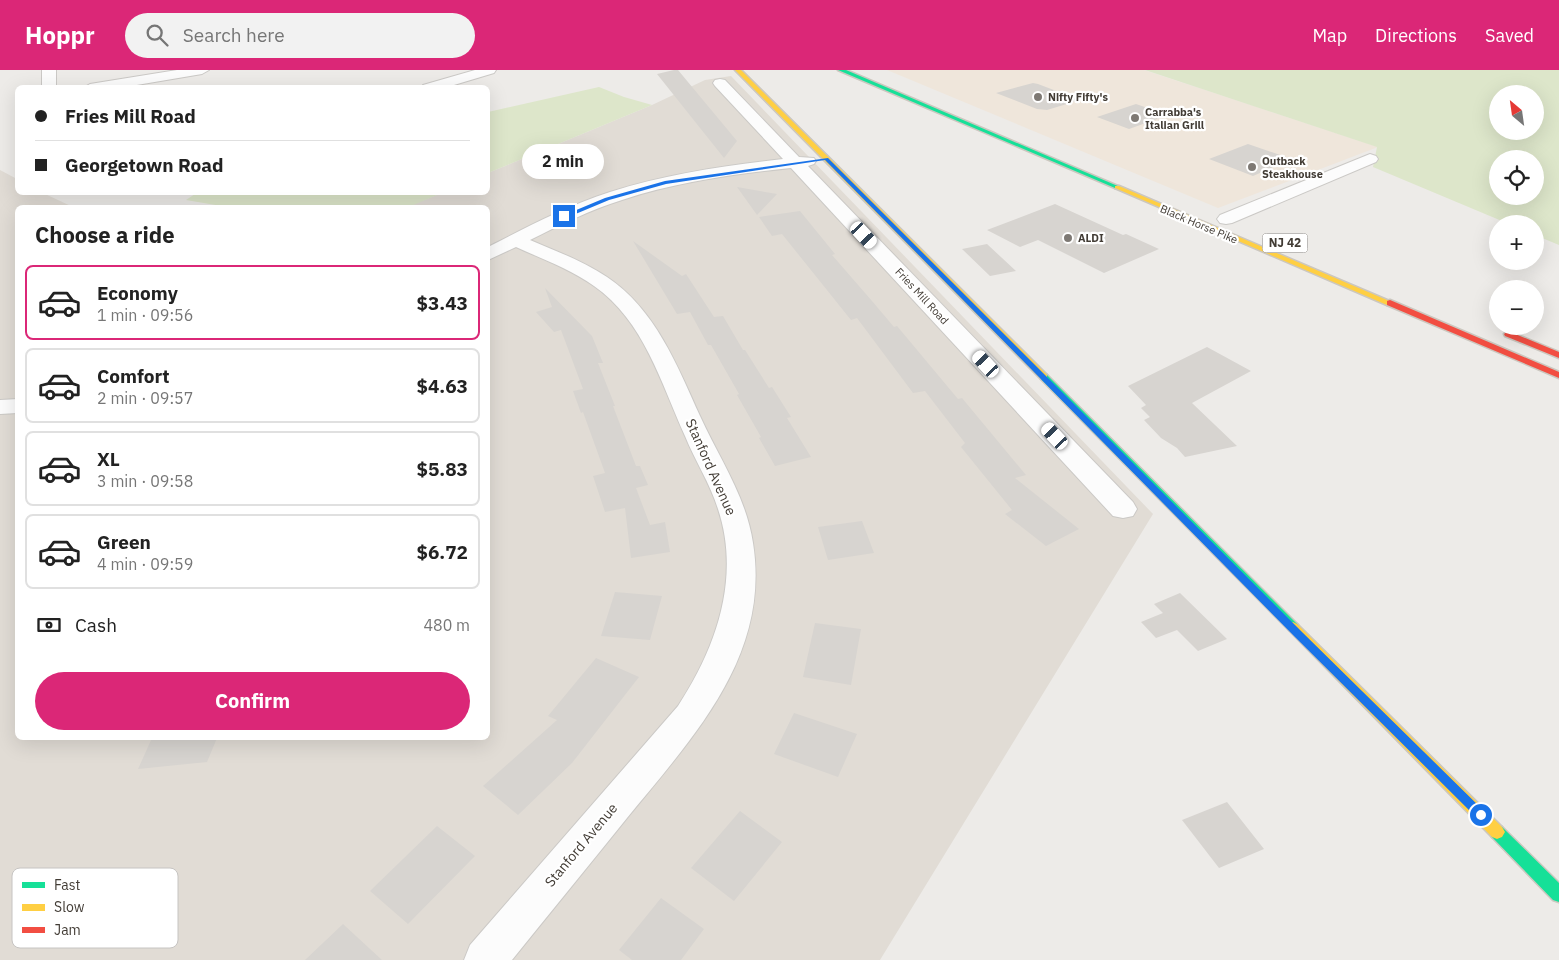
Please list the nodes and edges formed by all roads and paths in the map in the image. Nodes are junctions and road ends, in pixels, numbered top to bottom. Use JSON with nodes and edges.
{"nodes":[{"id":1,"x":49,"y":70,"type":"edge"},
{"id":2,"x":202,"y":70,"type":"edge"},
{"id":3,"x":489,"y":70,"type":"edge"},
{"id":4,"x":738,"y":70,"type":"edge"},
{"id":5,"x":841,"y":70,"type":"edge"},
{"id":6,"x":868,"y":70,"type":"edge"},
{"id":7,"x":462,"y":73,"type":"edge"},
{"id":8,"x":720,"y":83,"type":"dead end"},
{"id":9,"x":50,"y":85,"type":"edge"},
{"id":10,"x":109,"y":85,"type":"edge"},
{"id":11,"x":435,"y":85,"type":"edge"},
{"id":12,"x":939,"y":99,"type":"dead end"},
{"id":13,"x":924,"y":106,"type":"junction"},
{"id":14,"x":1011,"y":129,"type":"dead end"},
{"id":15,"x":826,"y":159,"type":"junction"},
{"id":16,"x":1370,"y":159,"type":"dead end"},
{"id":17,"x":795,"y":162,"type":"junction"},
{"id":18,"x":1107,"y":184,"type":"junction"},
{"id":19,"x":1166,"y":195,"type":"dead end"},
{"id":20,"x":1222,"y":217,"type":"joint"},
{"id":21,"x":1243,"y":226,"type":"dead end"},
{"id":22,"x":514,"y":240,"type":"junction"},
{"id":23,"x":490,"y":253,"type":"edge"},
{"id":24,"x":1510,"y":335,"type":"edge"},
{"id":25,"x":1559,"y":355,"type":"edge"},
{"id":26,"x":1559,"y":375,"type":"edge"},
{"id":27,"x":15,"y":406,"type":"edge"},
{"id":28,"x":0,"y":407,"type":"edge"},
{"id":29,"x":1123,"y":509,"type":"dead end"},
{"id":30,"x":1559,"y":894,"type":"edge"},
{"id":31,"x":485,"y":960,"type":"edge"}],
"edges":[{"from":1,"to":9,"type":"street"},
{"from":2,"to":10,"type":"street"},
{"from":3,"to":7,"type":"street"},
{"from":4,"to":15,"type":"main road"},
{"from":5,"to":13,"type":"main road","name":"Black Horse Pike","number":"NJ 42"},
{"from":6,"to":12,"type":"main road"},
{"from":7,"to":11,"type":"street"},
{"from":8,"to":17,"type":"street","name":"Fries Mill Road"},
{"from":13,"to":14,"type":"main road"},
{"from":13,"to":18,"type":"main road","name":"Black Horse Pike","number":"NJ 42"},
{"from":15,"to":17,"type":"street"},
{"from":15,"to":30,"type":"main road"},
{"from":16,"to":20,"type":"street"},
{"from":17,"to":22,"type":"street"},
{"from":17,"to":29,"type":"street","name":"Fries Mill Road"},
{"from":18,"to":19,"type":"main road"},
{"from":18,"to":26,"type":"main road","name":"Black Horse Pike","number":"NJ 42"},
{"from":20,"to":21,"type":"main road","name":"Black Horse Pike"},
{"from":22,"to":23,"type":"street"},
{"from":22,"to":31,"type":"street","name":"Stanford Avenue"},
{"from":24,"to":25,"type":"main road"},
{"from":27,"to":28,"type":"street"}]}
